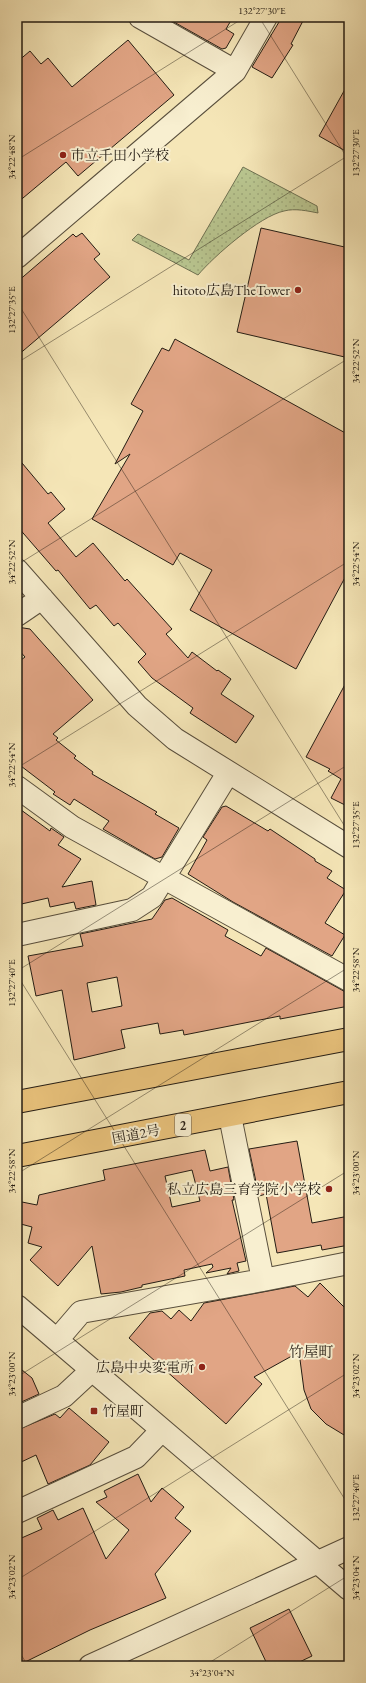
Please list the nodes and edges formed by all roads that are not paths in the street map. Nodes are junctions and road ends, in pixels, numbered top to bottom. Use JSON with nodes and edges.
{"nodes":[{"id":1,"x":140,"y":17,"type":"edge"},
{"id":2,"x":266,"y":17,"type":"edge"},
{"id":3,"x":235,"y":71,"type":"junction"},
{"id":4,"x":17,"y":257,"type":"edge"},
{"id":5,"x":17,"y":570,"type":"edge"},
{"id":6,"x":42,"y":598,"type":"junction"},
{"id":7,"x":17,"y":615,"type":"edge"},
{"id":8,"x":228,"y":773,"type":"junction"},
{"id":9,"x":17,"y":787,"type":"edge"},
{"id":10,"x":349,"y":847,"type":"edge"},
{"id":11,"x":165,"y":879,"type":"junction"},
{"id":12,"x":17,"y":935,"type":"edge"},
{"id":13,"x":349,"y":980,"type":"edge"},
{"id":14,"x":349,"y":1039,"type":"edge"},
{"id":15,"x":349,"y":1092,"type":"edge"},
{"id":16,"x":17,"y":1102,"type":"edge"},
{"id":17,"x":230,"y":1116,"type":"junction"},
{"id":18,"x":17,"y":1156,"type":"edge"},
{"id":19,"x":349,"y":1263,"type":"edge"},
{"id":20,"x":263,"y":1280,"type":"junction"},
{"id":21,"x":17,"y":1306,"type":"edge"},
{"id":22,"x":57,"y":1340,"type":"junction"},
{"id":23,"x":91,"y":1371,"type":"junction"},
{"id":24,"x":17,"y":1418,"type":"edge"},
{"id":25,"x":161,"y":1431,"type":"junction"},
{"id":26,"x":17,"y":1512,"type":"edge"},
{"id":27,"x":349,"y":1548,"type":"edge"},
{"id":28,"x":319,"y":1562,"type":"junction"},
{"id":29,"x":349,"y":1589,"type":"edge"},
{"id":30,"x":90,"y":1666,"type":"edge"}],
"edges":[{"from":1,"to":3,"type":"street"},
{"from":2,"to":3,"type":"street"},
{"from":3,"to":4,"type":"street"},
{"from":5,"to":6,"type":"street"},
{"from":6,"to":7,"type":"street"},
{"from":6,"to":8,"type":"street"},
{"from":8,"to":10,"type":"street"},
{"from":8,"to":11,"type":"street"},
{"from":9,"to":11,"type":"street"},
{"from":11,"to":12,"type":"street"},
{"from":11,"to":13,"type":"street"},
{"from":14,"to":16,"type":"highway"},
{"from":15,"to":17,"type":"highway","name":"国道2号","number":"2"},
{"from":17,"to":18,"type":"highway","name":"国道2号","number":"2"},
{"from":17,"to":20,"type":"street"},
{"from":19,"to":20,"type":"street"},
{"from":20,"to":22,"type":"street"},
{"from":21,"to":22,"type":"street"},
{"from":22,"to":23,"type":"street"},
{"from":23,"to":24,"type":"street"},
{"from":23,"to":25,"type":"street"},
{"from":25,"to":26,"type":"street"},
{"from":25,"to":28,"type":"street"},
{"from":27,"to":28,"type":"street"},
{"from":28,"to":29,"type":"street"},
{"from":28,"to":30,"type":"street"}]}
